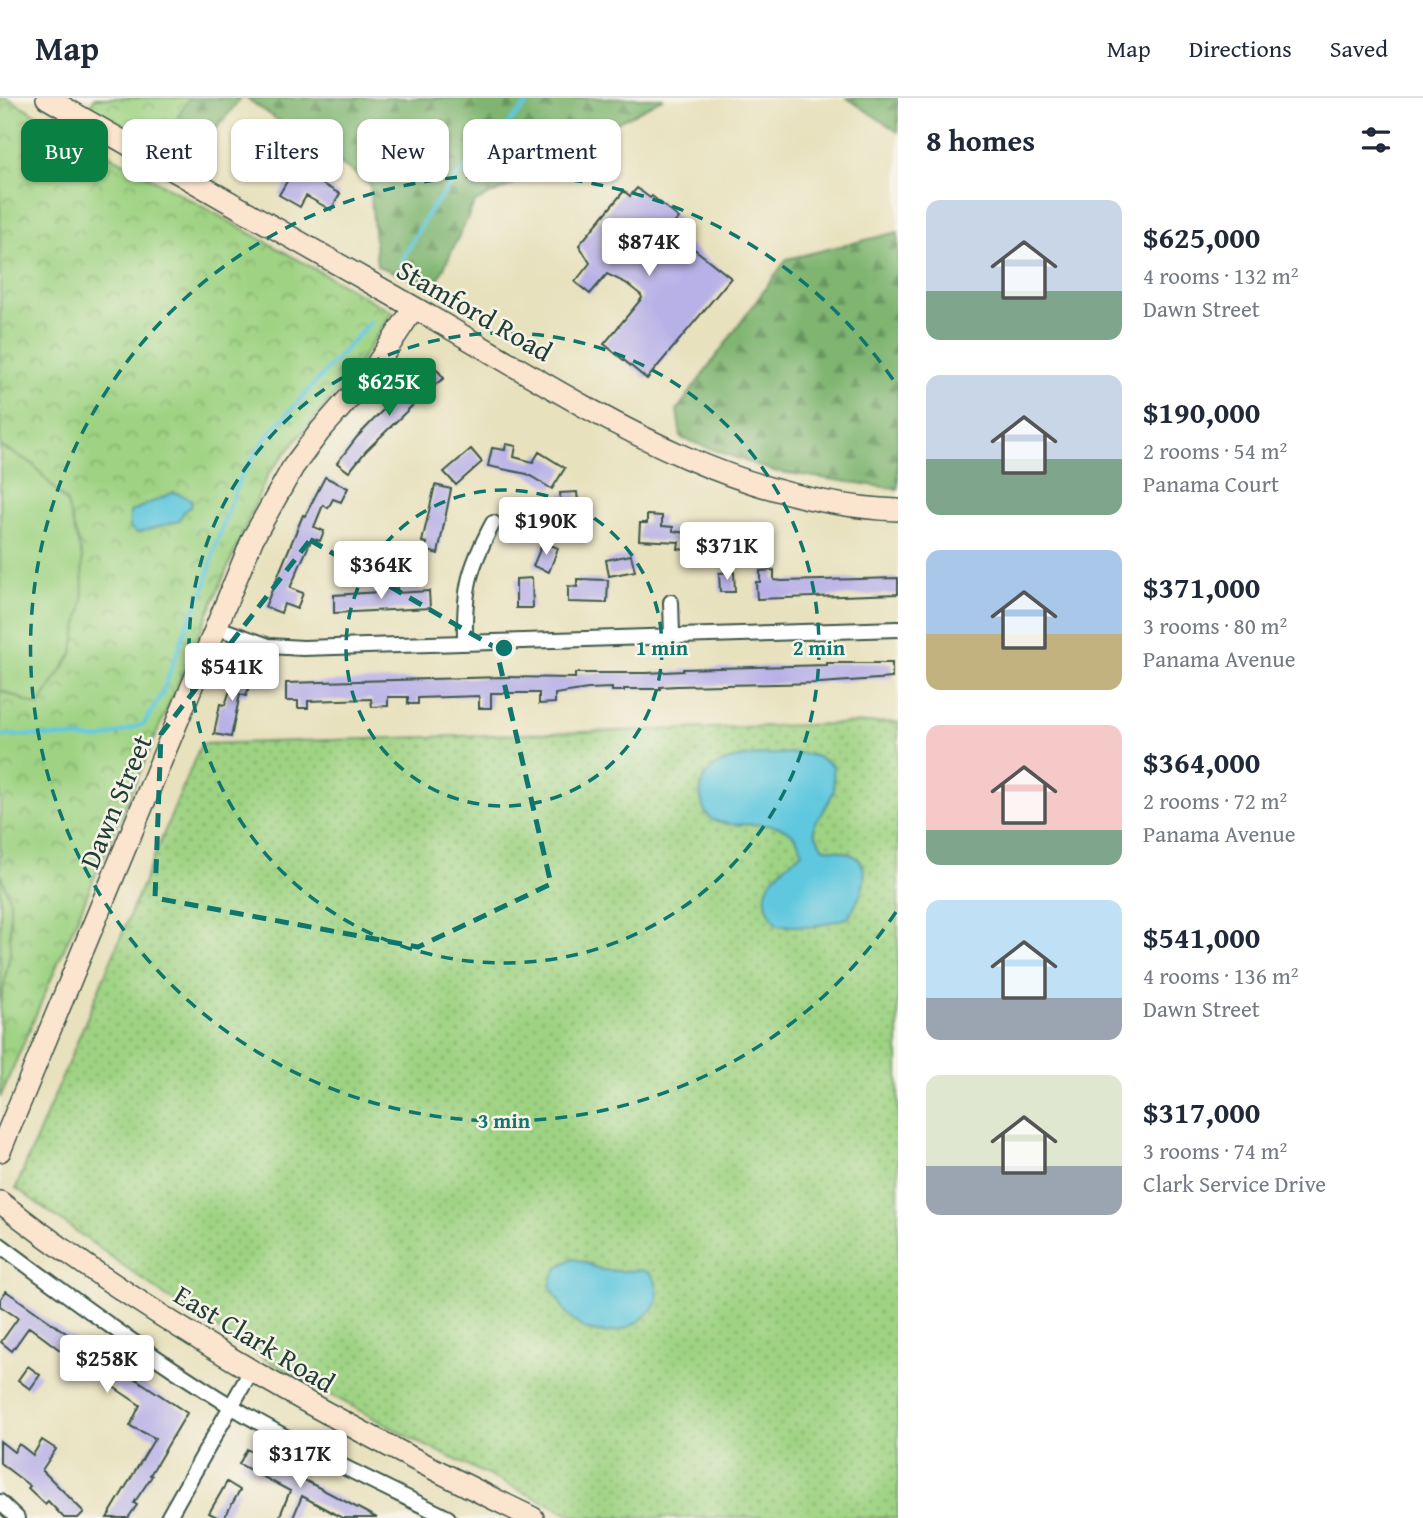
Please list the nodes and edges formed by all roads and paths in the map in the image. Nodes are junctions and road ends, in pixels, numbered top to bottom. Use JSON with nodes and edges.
{"nodes":[{"id":1,"x":47,"y":98,"type":"edge"},
{"id":2,"x":414,"y":308,"type":"junction"},
{"id":3,"x":898,"y":510,"type":"edge"},
{"id":4,"x":493,"y":523,"type":"dead end"},
{"id":5,"x":671,"y":602,"type":"dead end"},
{"id":6,"x":218,"y":628,"type":"junction"},
{"id":7,"x":898,"y":629,"type":"edge"},
{"id":8,"x":672,"y":635,"type":"junction"},
{"id":9,"x":465,"y":642,"type":"junction"},
{"id":10,"x":0,"y":1151,"type":"edge"},
{"id":11,"x":0,"y":1202,"type":"edge"},
{"id":12,"x":0,"y":1245,"type":"edge"},
{"id":13,"x":251,"y":1371,"type":"junction"},
{"id":14,"x":232,"y":1406,"type":"junction"},
{"id":15,"x":0,"y":1502,"type":"edge"},
{"id":16,"x":17,"y":1518,"type":"edge"},
{"id":17,"x":168,"y":1518,"type":"edge"},
{"id":18,"x":448,"y":1518,"type":"edge"},
{"id":19,"x":533,"y":1518,"type":"edge"}],
"edges":[{"from":1,"to":2,"type":"street","name":"Stamford Road"},
{"from":2,"to":3,"type":"street","name":"Stamford Road"},
{"from":2,"to":6,"type":"street","name":"Dawn Street"},
{"from":4,"to":9,"type":"street"},
{"from":5,"to":8,"type":"street"},
{"from":6,"to":9,"type":"street"},
{"from":6,"to":10,"type":"street","name":"Dawn Street"},
{"from":7,"to":8,"type":"street"},
{"from":8,"to":9,"type":"street"},
{"from":11,"to":13,"type":"street","name":"East Clark Road"},
{"from":12,"to":14,"type":"street"},
{"from":13,"to":14,"type":"street"},
{"from":13,"to":19,"type":"street","name":"East Clark Road"},
{"from":14,"to":17,"type":"street"},
{"from":14,"to":18,"type":"street"},
{"from":15,"to":16,"type":"street"}]}
